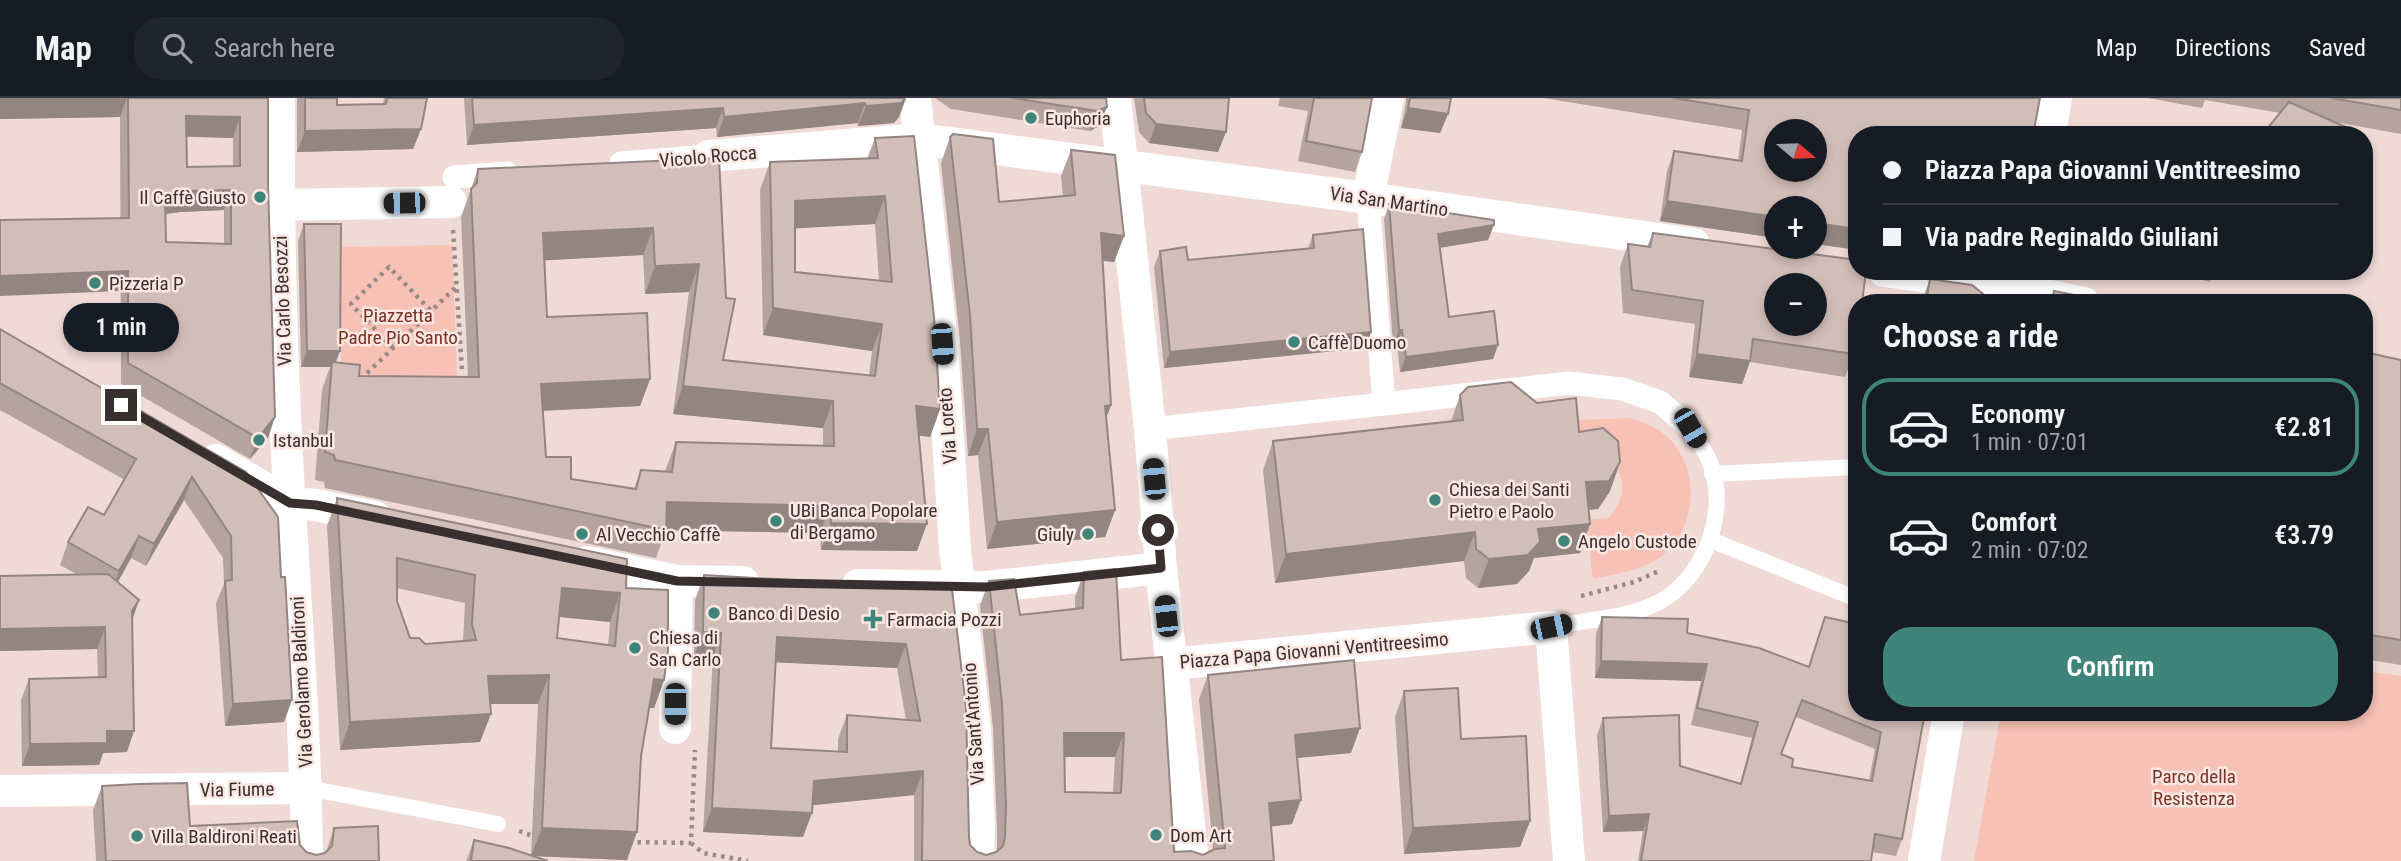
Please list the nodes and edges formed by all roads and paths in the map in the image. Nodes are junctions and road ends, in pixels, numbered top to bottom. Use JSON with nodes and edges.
{"nodes":[{"id":1,"x":279,"y":98,"type":"edge"},
{"id":2,"x":915,"y":98,"type":"edge"},
{"id":3,"x":1115,"y":98,"type":"edge"},
{"id":4,"x":1388,"y":98,"type":"edge"},
{"id":5,"x":2056,"y":98,"type":"edge"},
{"id":6,"x":2051,"y":126,"type":"edge"},
{"id":7,"x":920,"y":139,"type":"junction"},
{"id":8,"x":709,"y":156,"type":"joint"},
{"id":9,"x":602,"y":165,"type":"edge"},
{"id":10,"x":1122,"y":167,"type":"junction"},
{"id":11,"x":535,"y":170,"type":"edge"},
{"id":12,"x":453,"y":189,"type":"junction"},
{"id":13,"x":1368,"y":198,"type":"junction"},
{"id":14,"x":279,"y":205,"type":"junction"},
{"id":15,"x":1721,"y":248,"type":"edge"},
{"id":16,"x":1957,"y":280,"type":"edge"},
{"id":17,"x":456,"y":287,"type":"junction"},
{"id":18,"x":2022,"y":288,"type":"edge"},
{"id":19,"x":2047,"y":294,"type":"edge"},
{"id":20,"x":432,"y":311,"type":"junction"},
{"id":21,"x":393,"y":348,"type":"junction"},
{"id":22,"x":462,"y":371,"type":"dead end"},
{"id":23,"x":353,"y":387,"type":"edge"},
{"id":24,"x":1384,"y":404,"type":"junction"},
{"id":25,"x":1690,"y":428,"type":"joint"},
{"id":26,"x":1150,"y":429,"type":"junction"},
{"id":27,"x":193,"y":447,"type":"edge"},
{"id":28,"x":1848,"y":467,"type":"edge"},
{"id":29,"x":1712,"y":474,"type":"junction"},
{"id":30,"x":290,"y":503,"type":"junction"},
{"id":31,"x":397,"y":522,"type":"edge"},
{"id":32,"x":1711,"y":540,"type":"junction"},
{"id":33,"x":557,"y":556,"type":"edge"},
{"id":34,"x":1161,"y":568,"type":"junction"},
{"id":35,"x":1667,"y":568,"type":"dead end"},
{"id":36,"x":677,"y":581,"type":"junction"},
{"id":37,"x":772,"y":583,"type":"edge"},
{"id":38,"x":825,"y":584,"type":"edge"},
{"id":39,"x":960,"y":587,"type":"junction"},
{"id":40,"x":1848,"y":595,"type":"edge"},
{"id":41,"x":1551,"y":627,"type":"junction"},
{"id":42,"x":1171,"y":664,"type":"junction"},
{"id":43,"x":1947,"y":721,"type":"edge"},
{"id":44,"x":675,"y":728,"type":"joint"},
{"id":45,"x":307,"y":788,"type":"junction"},
{"id":46,"x":0,"y":791,"type":"edge"},
{"id":47,"x":498,"y":824,"type":"dead end"},
{"id":48,"x":628,"y":841,"type":"edge"},
{"id":49,"x":691,"y":844,"type":"junction"},
{"id":50,"x":307,"y":861,"type":"edge"},
{"id":51,"x":748,"y":861,"type":"edge"},
{"id":52,"x":978,"y":861,"type":"edge"},
{"id":53,"x":1193,"y":861,"type":"edge"},
{"id":54,"x":1569,"y":861,"type":"edge"},
{"id":55,"x":1924,"y":861,"type":"edge"}],
"edges":[{"from":1,"to":14,"type":"street","name":"Via Carlo Besozzi"},
{"from":2,"to":7,"type":"street","name":"Via Loreto"},
{"from":3,"to":10,"type":"street","name":"Piazza Papa Giovanni Ventitreesimo"},
{"from":4,"to":13,"type":"street"},
{"from":5,"to":6,"type":"street"},
{"from":7,"to":8,"type":"street","name":"Vicolo Rocca"},
{"from":7,"to":10,"type":"street","name":"Via San Martino"},
{"from":7,"to":39,"type":"street","name":"Via Loreto"},
{"from":8,"to":9,"type":"street","name":"Vicolo Rocca"},
{"from":10,"to":13,"type":"street","name":"Via San Martino"},
{"from":10,"to":26,"type":"street","name":"Piazza Papa Giovanni Ventitreesimo"},
{"from":11,"to":12,"type":"street"},
{"from":12,"to":14,"type":"street"},
{"from":12,"to":17,"type":"path"},
{"from":13,"to":15,"type":"street","name":"Via San Martino"},
{"from":13,"to":24,"type":"street"},
{"from":14,"to":30,"type":"street","name":"Via Carlo Besozzi"},
{"from":16,"to":18,"type":"street"},
{"from":17,"to":20,"type":"path"},
{"from":17,"to":22,"type":"path"},
{"from":18,"to":19,"type":"street"},
{"from":20,"to":21,"type":"path"},
{"from":20,"to":21,"type":"path"},
{"from":21,"to":23,"type":"path"},
{"from":24,"to":25,"type":"street"},
{"from":24,"to":26,"type":"street"},
{"from":25,"to":29,"type":"lane"},
{"from":26,"to":34,"type":"street","name":"Piazza Papa Giovanni Ventitreesimo"},
{"from":27,"to":30,"type":"street"},
{"from":28,"to":29,"type":"lane"},
{"from":29,"to":32,"type":"lane"},
{"from":30,"to":31,"type":"street"},
{"from":30,"to":45,"type":"street","name":"Via Gerolamo Baldironi"},
{"from":32,"to":40,"type":"lane"},
{"from":32,"to":41,"type":"lane"},
{"from":33,"to":36,"type":"street"},
{"from":34,"to":39,"type":"street"},
{"from":34,"to":42,"type":"street","name":"Piazza Papa Giovanni Ventitreesimo"},
{"from":35,"to":41,"type":"path"},
{"from":36,"to":37,"type":"street"},
{"from":36,"to":44,"type":"street"},
{"from":38,"to":39,"type":"street"},
{"from":39,"to":52,"type":"street","name":"Via Sant'Antonio"},
{"from":41,"to":42,"type":"street","name":"Piazza Papa Giovanni Ventitreesimo"},
{"from":41,"to":54,"type":"street"},
{"from":42,"to":53,"type":"street"},
{"from":43,"to":55,"type":"street"},
{"from":44,"to":49,"type":"path"},
{"from":45,"to":46,"type":"street","name":"Via Fiume"},
{"from":45,"to":47,"type":"lane"},
{"from":45,"to":50,"type":"street","name":"Via Gerolamo Baldironi"},
{"from":48,"to":49,"type":"path"},
{"from":49,"to":51,"type":"path"}]}
